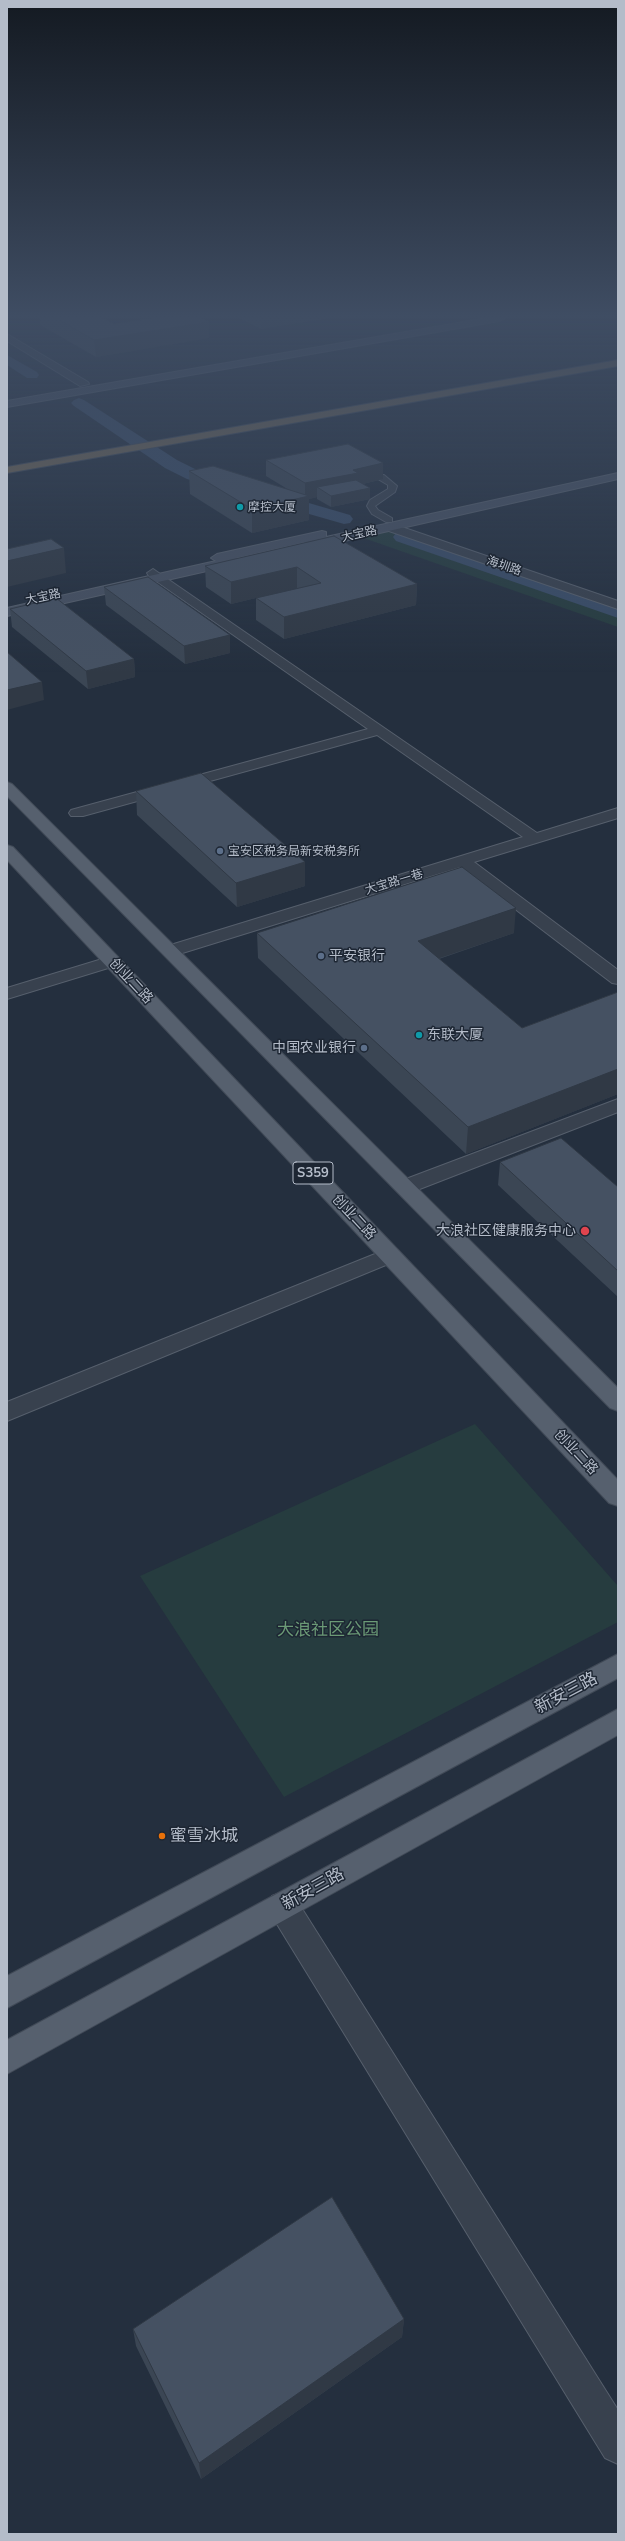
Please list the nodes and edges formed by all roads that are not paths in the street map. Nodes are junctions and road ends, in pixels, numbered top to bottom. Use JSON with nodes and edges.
{"nodes":[{"id":1,"x":199,"y":437,"type":"edge"},
{"id":2,"x":7,"y":470,"type":"edge"},
{"id":3,"x":618,"y":470,"type":"edge"},
{"id":4,"x":381,"y":476,"type":"dead end"},
{"id":5,"x":618,"y":476,"type":"edge"},
{"id":6,"x":390,"y":524,"type":"junction"},
{"id":7,"x":156,"y":575,"type":"junction"},
{"id":8,"x":7,"y":605,"type":"edge"},
{"id":9,"x":618,"y":605,"type":"edge"},
{"id":10,"x":7,"y":612,"type":"edge"},
{"id":11,"x":380,"y":730,"type":"junction"},
{"id":12,"x":7,"y":786,"type":"edge"},
{"id":13,"x":77,"y":813,"type":"dead end"},
{"id":14,"x":618,"y":813,"type":"edge"},
{"id":15,"x":536,"y":838,"type":"junction"},
{"id":16,"x":7,"y":850,"type":"edge"},
{"id":17,"x":462,"y":861,"type":"junction"},
{"id":18,"x":170,"y":951,"type":"junction"},
{"id":19,"x":112,"y":961,"type":"junction"},
{"id":20,"x":618,"y":979,"type":"edge"},
{"id":21,"x":7,"y":994,"type":"edge"},
{"id":22,"x":618,"y":1105,"type":"edge"},
{"id":23,"x":405,"y":1187,"type":"junction"},
{"id":24,"x":390,"y":1255,"type":"junction"},
{"id":25,"x":618,"y":1402,"type":"edge"},
{"id":26,"x":7,"y":1412,"type":"edge"},
{"id":27,"x":618,"y":1496,"type":"edge"},
{"id":28,"x":618,"y":1665,"type":"edge"},
{"id":29,"x":618,"y":1721,"type":"edge"},
{"id":30,"x":283,"y":1906,"type":"junction"},
{"id":31,"x":7,"y":1993,"type":"edge"},
{"id":32,"x":7,"y":2058,"type":"edge"},
{"id":33,"x":618,"y":2445,"type":"edge"}],
"edges":[{"from":1,"to":2,"type":"highway"},
{"from":3,"to":6,"type":"main road","name":"大宝路"},
{"from":4,"to":6,"type":"lane"},
{"from":5,"to":6,"type":"main road","name":"大宝路"},
{"from":6,"to":7,"type":"main road","name":"大宝路"},
{"from":6,"to":9,"type":"street","name":"海圳路"},
{"from":7,"to":8,"type":"main road","name":"大宝路"},
{"from":7,"to":10,"type":"main road","name":"大宝路"},
{"from":7,"to":11,"type":"street"},
{"from":11,"to":13,"type":"street"},
{"from":11,"to":15,"type":"street"},
{"from":12,"to":18,"type":"main road"},
{"from":14,"to":15,"type":"street","name":"大宝路一巷"},
{"from":15,"to":17,"type":"street","name":"大宝路一巷"},
{"from":16,"to":19,"type":"main road","name":"创业二路","number":"S359"},
{"from":17,"to":18,"type":"street","name":"大宝路一巷"},
{"from":17,"to":20,"type":"street"},
{"from":18,"to":23,"type":"main road"},
{"from":19,"to":21,"type":"street"},
{"from":19,"to":24,"type":"main road","name":"创业二路","number":"S359"},
{"from":22,"to":23,"type":"street"},
{"from":23,"to":25,"type":"main road"},
{"from":24,"to":26,"type":"street"},
{"from":24,"to":27,"type":"main road","name":"创业二路","number":"S359"},
{"from":28,"to":31,"type":"main road","name":"新安三路"},
{"from":29,"to":30,"type":"main road","name":"新安三路"},
{"from":30,"to":32,"type":"main road","name":"新安三路"},
{"from":30,"to":33,"type":"street"}]}
